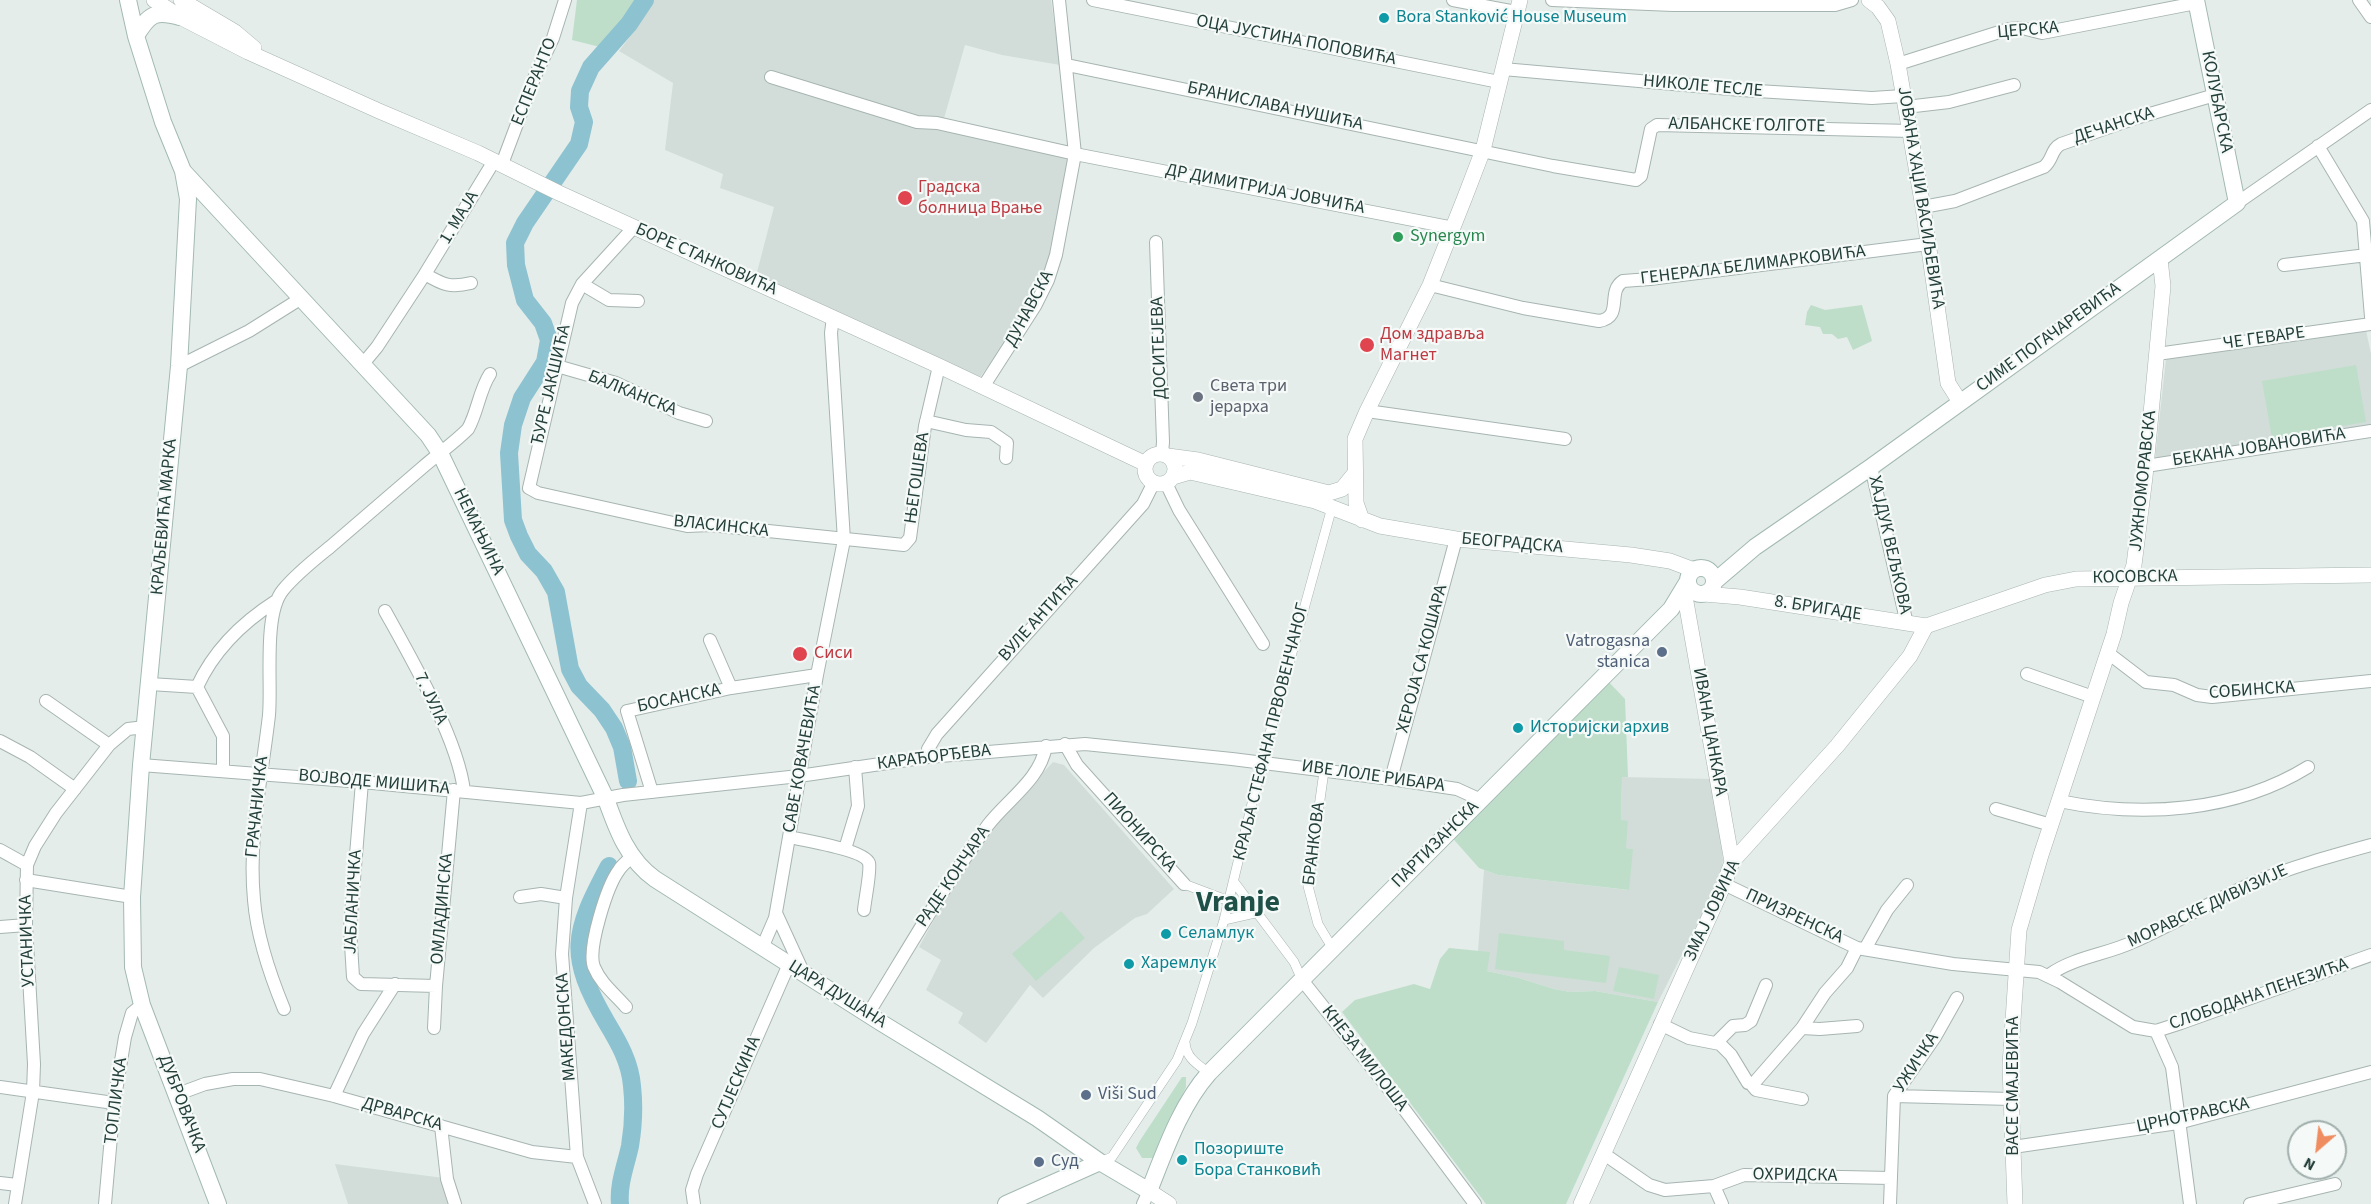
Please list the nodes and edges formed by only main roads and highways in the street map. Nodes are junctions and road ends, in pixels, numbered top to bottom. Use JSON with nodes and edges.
{"nodes":[{"id":1,"x":128,"y":0,"type":"edge"},
{"id":2,"x":2196,"y":1,"type":"edge"},
{"id":3,"x":180,"y":8,"type":"edge"},
{"id":4,"x":136,"y":36,"type":"junction"},
{"id":5,"x":183,"y":171,"type":"junction"},
{"id":6,"x":2237,"y":203,"type":"joint"},
{"id":7,"x":1698,"y":587,"type":"joint"},
{"id":8,"x":606,"y":800,"type":"joint"},
{"id":9,"x":142,"y":1005,"type":"joint"},
{"id":10,"x":1100,"y":1162,"type":"junction"},
{"id":11,"x":1146,"y":1198,"type":"edge"},
{"id":12,"x":218,"y":1204,"type":"edge"},
{"id":13,"x":1006,"y":1204,"type":"edge"}],
"edges":[{"from":1,"to":4,"type":"main road","name":"КРАЉЕВИЋА МАРКА"},
{"from":2,"to":6,"type":"main road","name":"КОЛУБАРСКА"},
{"from":3,"to":4,"type":"main road"},
{"from":4,"to":5,"type":"main road","name":"КРАЉЕВИЋА МАРКА"},
{"from":5,"to":8,"type":"main road","name":"НЕМАЊИНА"},
{"from":5,"to":9,"type":"main road","name":"КРАЉЕВИЋА МАРКА"},
{"from":6,"to":7,"type":"main road","name":"СИМЕ ПОГАЧАРЕВИЋА"},
{"from":7,"to":11,"type":"main road","name":"ПАРТИЗАНСКА"},
{"from":8,"to":10,"type":"main road","name":"ЦАРА ДУШАНА"},
{"from":9,"to":12,"type":"main road","name":"ДУБРОВАЧКА"},
{"from":10,"to":11,"type":"main road","name":"ЦАРА ДУШАНА"},
{"from":10,"to":13,"type":"main road"}]}
